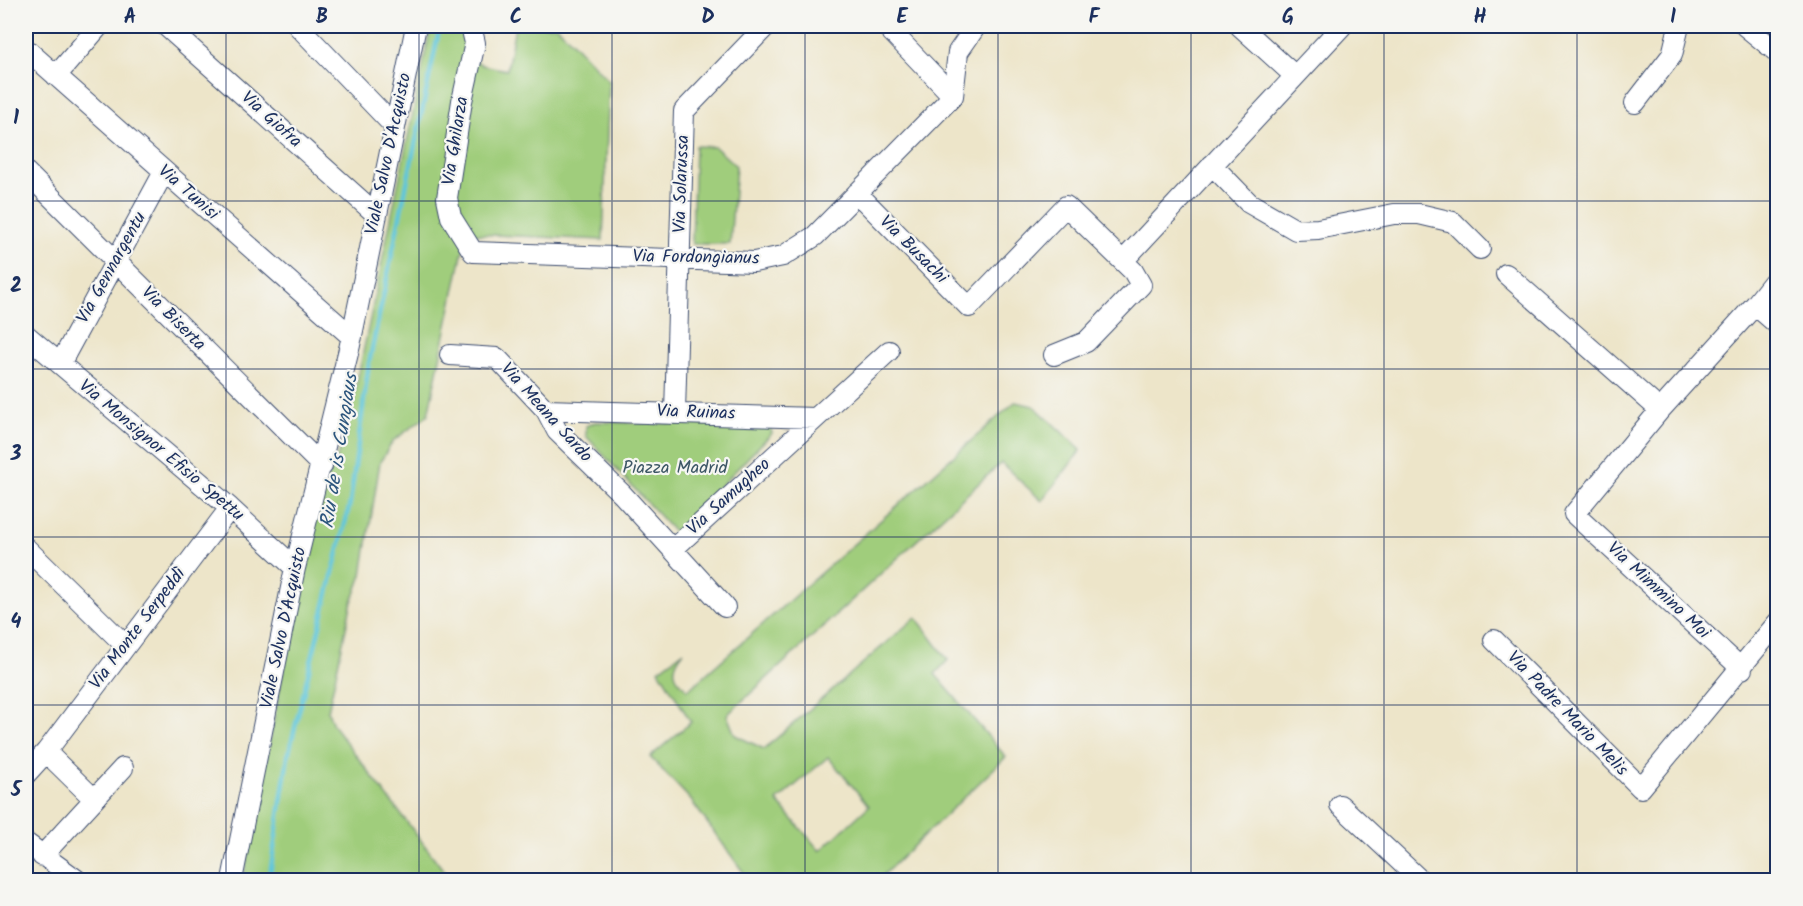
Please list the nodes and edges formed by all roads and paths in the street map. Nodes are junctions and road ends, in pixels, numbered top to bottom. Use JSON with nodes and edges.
{"nodes":[{"id":1,"x":99,"y":26,"type":"edge"},
{"id":2,"x":166,"y":26,"type":"edge"},
{"id":3,"x":298,"y":26,"type":"edge"},
{"id":4,"x":416,"y":26,"type":"edge"},
{"id":5,"x":471,"y":26,"type":"edge"},
{"id":6,"x":766,"y":26,"type":"edge"},
{"id":7,"x":886,"y":26,"type":"edge"},
{"id":8,"x":976,"y":26,"type":"edge"},
{"id":9,"x":1240,"y":26,"type":"edge"},
{"id":10,"x":1342,"y":26,"type":"edge"},
{"id":11,"x":1679,"y":26,"type":"edge"},
{"id":12,"x":1744,"y":26,"type":"edge"},
{"id":13,"x":26,"y":49,"type":"edge"},
{"id":14,"x":1778,"y":53,"type":"edge"},
{"id":15,"x":56,"y":76,"type":"junction"},
{"id":16,"x":1295,"y":76,"type":"junction"},
{"id":17,"x":953,"y":96,"type":"junction"},
{"id":18,"x":1635,"y":103,"type":"dead end"},
{"id":19,"x":395,"y":127,"type":"junction"},
{"id":20,"x":1212,"y":165,"type":"junction"},
{"id":21,"x":26,"y":172,"type":"edge"},
{"id":22,"x":164,"y":172,"type":"junction"},
{"id":23,"x":857,"y":193,"type":"junction"},
{"id":24,"x":377,"y":215,"type":"junction"},
{"id":25,"x":1480,"y":249,"type":"dead end"},
{"id":26,"x":473,"y":252,"type":"joint"},
{"id":27,"x":679,"y":259,"type":"junction"},
{"id":28,"x":1123,"y":261,"type":"junction"},
{"id":29,"x":116,"y":262,"type":"junction"},
{"id":30,"x":1506,"y":274,"type":"dead end"},
{"id":31,"x":1778,"y":276,"type":"edge"},
{"id":32,"x":1755,"y":305,"type":"junction"},
{"id":33,"x":1778,"y":325,"type":"edge"},
{"id":34,"x":26,"y":335,"type":"edge"},
{"id":35,"x":352,"y":337,"type":"junction"},
{"id":36,"x":889,"y":351,"type":"dead end"},
{"id":37,"x":450,"y":355,"type":"dead end"},
{"id":38,"x":1054,"y":355,"type":"dead end"},
{"id":39,"x":60,"y":364,"type":"junction"},
{"id":40,"x":546,"y":410,"type":"junction"},
{"id":41,"x":576,"y":410,"type":"junction"},
{"id":42,"x":1660,"y":410,"type":"junction"},
{"id":43,"x":675,"y":412,"type":"junction"},
{"id":44,"x":772,"y":416,"type":"junction"},
{"id":45,"x":816,"y":418,"type":"junction"},
{"id":46,"x":565,"y":439,"type":"junction"},
{"id":47,"x":784,"y":446,"type":"junction"},
{"id":48,"x":322,"y":466,"type":"junction"},
{"id":49,"x":230,"y":508,"type":"junction"},
{"id":50,"x":26,"y":548,"type":"edge"},
{"id":51,"x":673,"y":549,"type":"junction"},
{"id":52,"x":295,"y":568,"type":"junction"},
{"id":53,"x":725,"y":607,"type":"dead end"},
{"id":54,"x":1778,"y":622,"type":"edge"},
{"id":55,"x":1494,"y":640,"type":"dead end"},
{"id":56,"x":125,"y":645,"type":"junction"},
{"id":57,"x":1742,"y":669,"type":"junction"},
{"id":58,"x":46,"y":752,"type":"junction"},
{"id":59,"x":123,"y":768,"type":"dead end"},
{"id":60,"x":26,"y":774,"type":"edge"},
{"id":61,"x":94,"y":799,"type":"junction"},
{"id":62,"x":1340,"y":805,"type":"dead end"},
{"id":63,"x":26,"y":843,"type":"edge"},
{"id":64,"x":42,"y":856,"type":"junction"},
{"id":65,"x":55,"y":875,"type":"edge"},
{"id":66,"x":77,"y":880,"type":"edge"},
{"id":67,"x":231,"y":880,"type":"edge"},
{"id":68,"x":1420,"y":880,"type":"edge"}],
"edges":[{"from":1,"to":15,"type":"street"},
{"from":2,"to":24,"type":"street","name":"Via Giofra"},
{"from":3,"to":19,"type":"street"},
{"from":4,"to":19,"type":"street","name":"Viale Salvo D'Acquisto"},
{"from":5,"to":26,"type":"street","name":"Via Ghilarza"},
{"from":6,"to":27,"type":"street","name":"Via Solarussa"},
{"from":7,"to":17,"type":"street"},
{"from":8,"to":17,"type":"street"},
{"from":9,"to":16,"type":"street"},
{"from":10,"to":16,"type":"street"},
{"from":11,"to":18,"type":"street"},
{"from":12,"to":14,"type":"street"},
{"from":13,"to":15,"type":"street","name":"Via Tunisi"},
{"from":15,"to":22,"type":"street","name":"Via Tunisi"},
{"from":16,"to":20,"type":"street"},
{"from":17,"to":23,"type":"street","name":"Via Fordongianus"},
{"from":19,"to":24,"type":"street","name":"Viale Salvo D'Acquisto"},
{"from":20,"to":25,"type":"street"},
{"from":20,"to":28,"type":"street"},
{"from":21,"to":29,"type":"street","name":"Via Biserta"},
{"from":22,"to":29,"type":"street","name":"Via Gennargentu"},
{"from":22,"to":35,"type":"street","name":"Via Tunisi"},
{"from":23,"to":27,"type":"street","name":"Via Fordongianus"},
{"from":23,"to":28,"type":"street","name":"Via Busachi"},
{"from":24,"to":35,"type":"street","name":"Viale Salvo D'Acquisto"},
{"from":26,"to":27,"type":"street","name":"Via Fordongianus"},
{"from":27,"to":43,"type":"street","name":"Via Solarussa"},
{"from":28,"to":38,"type":"street"},
{"from":29,"to":39,"type":"street","name":"Via Gennargentu"},
{"from":29,"to":48,"type":"street","name":"Via Biserta"},
{"from":30,"to":42,"type":"street"},
{"from":31,"to":32,"type":"street"},
{"from":32,"to":33,"type":"street"},
{"from":32,"to":42,"type":"street"},
{"from":34,"to":39,"type":"street","name":"Via Monsignor Efisio Spettu"},
{"from":35,"to":48,"type":"street","name":"Viale Salvo D'Acquisto"},
{"from":36,"to":45,"type":"street","name":"Via Samugheo"},
{"from":37,"to":40,"type":"street","name":"Via Meana Sardo"},
{"from":39,"to":49,"type":"street","name":"Via Monsignor Efisio Spettu"},
{"from":40,"to":41,"type":"street","name":"Via Ruinas"},
{"from":40,"to":46,"type":"street","name":"Via Meana Sardo"},
{"from":41,"to":43,"type":"street","name":"Via Ruinas"},
{"from":41,"to":46,"type":"street"},
{"from":42,"to":57,"type":"street","name":"Via Mimmino Moi"},
{"from":43,"to":44,"type":"street","name":"Via Ruinas"},
{"from":44,"to":45,"type":"street","name":"Via Ruinas"},
{"from":44,"to":47,"type":"street","name":"Via Samugheo"},
{"from":45,"to":47,"type":"street","name":"Via Samugheo"},
{"from":46,"to":51,"type":"street","name":"Via Meana Sardo"},
{"from":47,"to":51,"type":"street","name":"Via Samugheo"},
{"from":48,"to":52,"type":"street","name":"Viale Salvo D'Acquisto"},
{"from":49,"to":52,"type":"street","name":"Via Monsignor Efisio Spettu"},
{"from":49,"to":56,"type":"street","name":"Via Monte Serpeddì"},
{"from":50,"to":56,"type":"street"},
{"from":51,"to":53,"type":"street","name":"Via Meana Sardo"},
{"from":52,"to":67,"type":"street","name":"Viale Salvo D'Acquisto"},
{"from":54,"to":57,"type":"street","name":"Via Padre Mario Melis"},
{"from":55,"to":57,"type":"street","name":"Via Padre Mario Melis"},
{"from":56,"to":58,"type":"street","name":"Via Monte Serpeddì"},
{"from":58,"to":60,"type":"street","name":"Via Monte Serpeddì"},
{"from":58,"to":61,"type":"street"},
{"from":59,"to":61,"type":"street"},
{"from":61,"to":64,"type":"street"},
{"from":62,"to":68,"type":"street"},
{"from":63,"to":64,"type":"street"},
{"from":64,"to":65,"type":"street"},
{"from":65,"to":66,"type":"street"}]}
